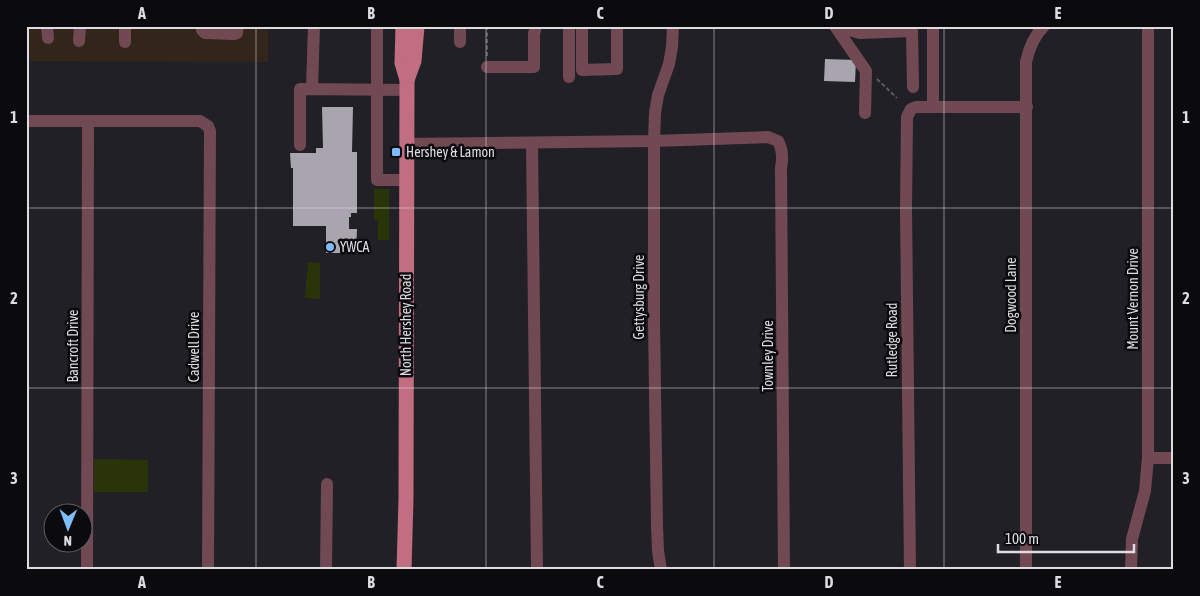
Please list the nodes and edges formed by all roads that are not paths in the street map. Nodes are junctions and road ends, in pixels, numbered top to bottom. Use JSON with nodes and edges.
{"nodes":[{"id":1,"x":80,"y":26,"type":"edge"},
{"id":2,"x":125,"y":26,"type":"edge"},
{"id":3,"x":202,"y":26,"type":"edge"},
{"id":4,"x":238,"y":26,"type":"edge"},
{"id":5,"x":314,"y":26,"type":"edge"},
{"id":6,"x":377,"y":26,"type":"edge"},
{"id":7,"x":403,"y":26,"type":"edge"},
{"id":8,"x":417,"y":26,"type":"edge"},
{"id":9,"x":460,"y":26,"type":"edge"},
{"id":10,"x":536,"y":26,"type":"edge"},
{"id":11,"x":569,"y":26,"type":"edge"},
{"id":12,"x":582,"y":26,"type":"edge"},
{"id":13,"x":618,"y":26,"type":"edge"},
{"id":14,"x":673,"y":26,"type":"edge"},
{"id":15,"x":835,"y":26,"type":"edge"},
{"id":16,"x":933,"y":26,"type":"edge"},
{"id":17,"x":1044,"y":26,"type":"edge"},
{"id":18,"x":1148,"y":26,"type":"edge"},
{"id":19,"x":912,"y":29,"type":"edge"},
{"id":20,"x":80,"y":41,"type":"dead end"},
{"id":21,"x":125,"y":42,"type":"dead end"},
{"id":22,"x":460,"y":42,"type":"dead end"},
{"id":23,"x":487,"y":67,"type":"road end"},
{"id":24,"x":569,"y":77,"type":"dead end"},
{"id":25,"x":407,"y":85,"type":"junction"},
{"id":26,"x":913,"y":87,"type":"dead end"},
{"id":27,"x":312,"y":89,"type":"junction"},
{"id":28,"x":378,"y":90,"type":"junction"},
{"id":29,"x":933,"y":106,"type":"junction"},
{"id":30,"x":1027,"y":107,"type":"junction"},
{"id":31,"x":865,"y":113,"type":"dead end"},
{"id":32,"x":26,"y":121,"type":"edge"},
{"id":33,"x":88,"y":122,"type":"junction"},
{"id":34,"x":654,"y":140,"type":"junction"},
{"id":35,"x":532,"y":143,"type":"junction"},
{"id":36,"x":407,"y":144,"type":"junction"},
{"id":37,"x":300,"y":145,"type":"dead end"},
{"id":38,"x":407,"y":180,"type":"junction"},
{"id":39,"x":1148,"y":458,"type":"junction"},
{"id":40,"x":1174,"y":458,"type":"edge"},
{"id":41,"x":327,"y":484,"type":"dead end"},
{"id":42,"x":87,"y":570,"type":"edge"},
{"id":43,"x":208,"y":570,"type":"edge"},
{"id":44,"x":326,"y":570,"type":"edge"},
{"id":45,"x":404,"y":570,"type":"edge"},
{"id":46,"x":536,"y":570,"type":"edge"},
{"id":47,"x":660,"y":570,"type":"edge"},
{"id":48,"x":784,"y":570,"type":"edge"},
{"id":49,"x":910,"y":570,"type":"edge"},
{"id":50,"x":1026,"y":570,"type":"edge"},
{"id":51,"x":1132,"y":570,"type":"edge"}],
"edges":[{"from":1,"to":20,"type":"street"},
{"from":2,"to":21,"type":"street"},
{"from":3,"to":4,"type":"street"},
{"from":5,"to":27,"type":"street"},
{"from":6,"to":28,"type":"street"},
{"from":7,"to":25,"type":"main road","name":"North Hershey Road"},
{"from":8,"to":25,"type":"main road","name":"North Hershey Road"},
{"from":9,"to":22,"type":"street"},
{"from":10,"to":23,"type":"street"},
{"from":11,"to":24,"type":"street"},
{"from":12,"to":13,"type":"street"},
{"from":14,"to":34,"type":"street","name":"Gettysburg Drive"},
{"from":15,"to":19,"type":"street"},
{"from":15,"to":31,"type":"street"},
{"from":16,"to":29,"type":"street"},
{"from":17,"to":30,"type":"street","name":"Dogwood Lane"},
{"from":18,"to":39,"type":"street","name":"Mount Vernon Drive"},
{"from":19,"to":26,"type":"street"},
{"from":25,"to":28,"type":"street"},
{"from":25,"to":36,"type":"main road","name":"North Hershey Road"},
{"from":27,"to":28,"type":"street"},
{"from":27,"to":37,"type":"street"},
{"from":28,"to":38,"type":"street"},
{"from":29,"to":30,"type":"street"},
{"from":29,"to":49,"type":"street","name":"Rutledge Road"},
{"from":30,"to":50,"type":"street","name":"Dogwood Lane"},
{"from":32,"to":33,"type":"street"},
{"from":33,"to":42,"type":"street","name":"Bancroft Drive"},
{"from":33,"to":43,"type":"street","name":"Cadwell Drive"},
{"from":34,"to":35,"type":"street"},
{"from":34,"to":47,"type":"street","name":"Gettysburg Drive"},
{"from":34,"to":48,"type":"street","name":"Townley Drive"},
{"from":35,"to":36,"type":"street"},
{"from":35,"to":46,"type":"street"},
{"from":36,"to":38,"type":"main road","name":"North Hershey Road"},
{"from":38,"to":45,"type":"main road","name":"North Hershey Road"},
{"from":39,"to":40,"type":"street"},
{"from":39,"to":51,"type":"street","name":"Mount Vernon Drive"},
{"from":41,"to":44,"type":"street"}]}
